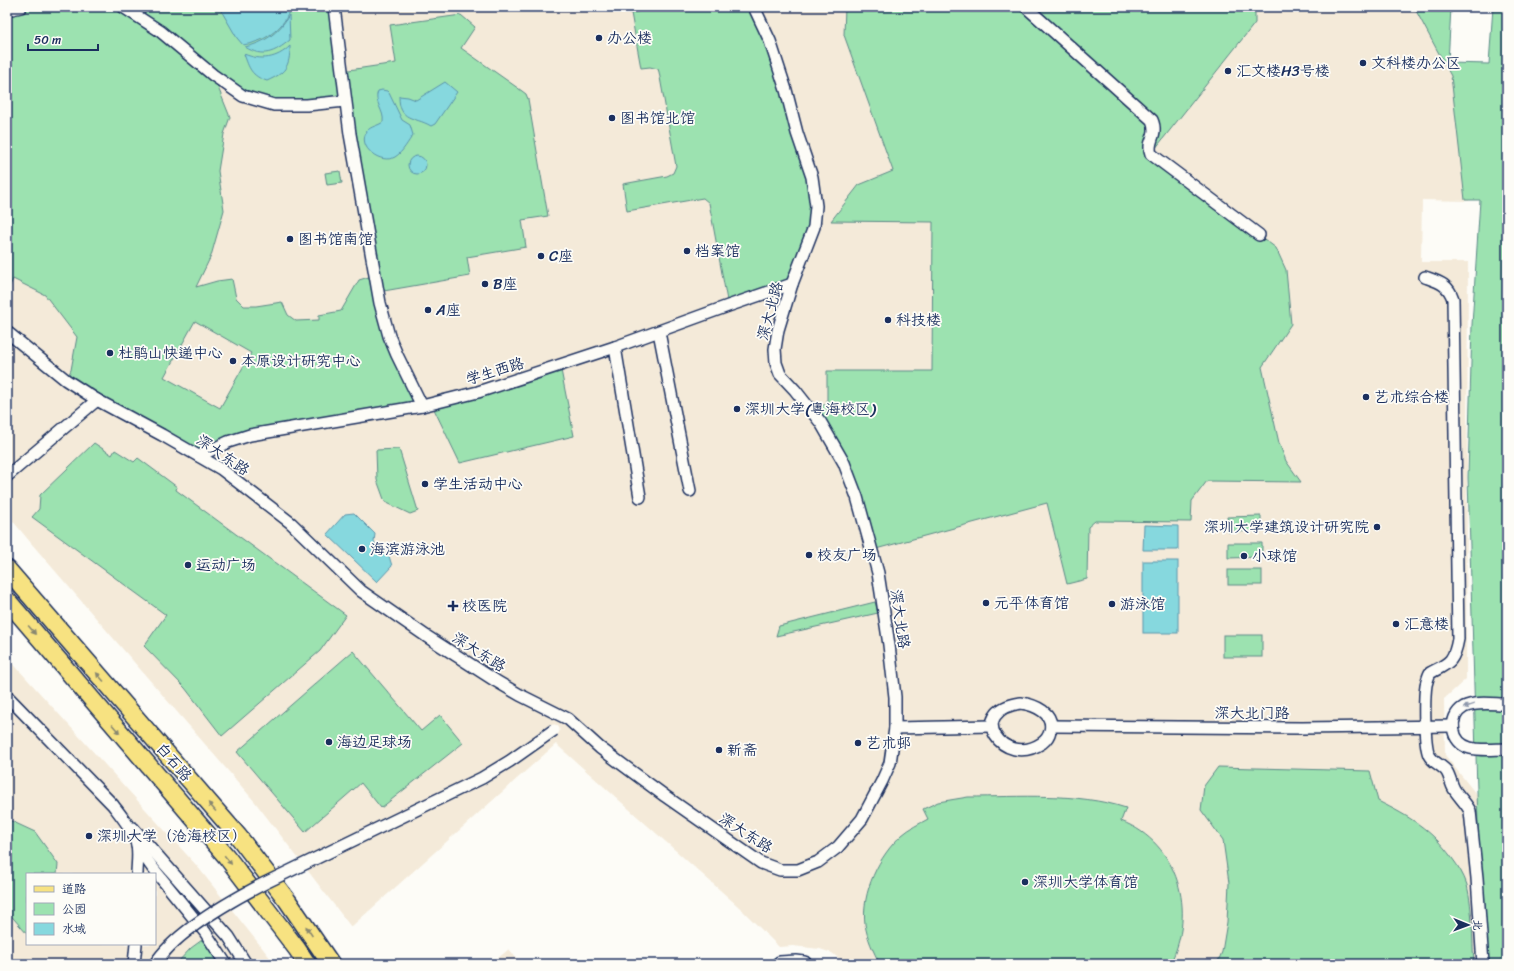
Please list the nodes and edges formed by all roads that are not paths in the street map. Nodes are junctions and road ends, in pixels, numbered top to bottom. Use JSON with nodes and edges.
{"nodes":[{"id":1,"x":21,"y":7,"type":"edge"},
{"id":2,"x":123,"y":7,"type":"edge"},
{"id":3,"x":334,"y":7,"type":"edge"},
{"id":4,"x":754,"y":7,"type":"edge"},
{"id":5,"x":1026,"y":7,"type":"edge"},
{"id":6,"x":7,"y":10,"type":"edge"},
{"id":7,"x":345,"y":101,"type":"junction"},
{"id":8,"x":1259,"y":235,"type":"dead end"},
{"id":9,"x":1425,"y":277,"type":"dead end"},
{"id":10,"x":792,"y":284,"type":"junction"},
{"id":11,"x":7,"y":332,"type":"edge"},
{"id":12,"x":659,"y":332,"type":"junction"},
{"id":13,"x":615,"y":347,"type":"junction"},
{"id":14,"x":97,"y":400,"type":"junction"},
{"id":15,"x":422,"y":406,"type":"junction"},
{"id":16,"x":199,"y":456,"type":"junction"},
{"id":17,"x":7,"y":476,"type":"edge"},
{"id":18,"x":690,"y":491,"type":"dead end"},
{"id":19,"x":640,"y":497,"type":"dead end"},
{"id":20,"x":7,"y":569,"type":"edge"},
{"id":21,"x":7,"y":600,"type":"edge"},
{"id":22,"x":7,"y":696,"type":"edge"},
{"id":23,"x":1507,"y":704,"type":"edge"},
{"id":24,"x":568,"y":719,"type":"junction"},
{"id":25,"x":991,"y":726,"type":"junction"},
{"id":26,"x":1051,"y":726,"type":"junction"},
{"id":27,"x":1453,"y":726,"type":"junction"},
{"id":28,"x":1426,"y":727,"type":"junction"},
{"id":29,"x":895,"y":728,"type":"junction"},
{"id":30,"x":1507,"y":749,"type":"edge"},
{"id":31,"x":113,"y":805,"type":"junction"},
{"id":32,"x":137,"y":846,"type":"junction"},
{"id":33,"x":137,"y":873,"type":"edge"},
{"id":34,"x":136,"y":945,"type":"edge"},
{"id":35,"x":134,"y":964,"type":"edge"},
{"id":36,"x":155,"y":964,"type":"edge"},
{"id":37,"x":226,"y":964,"type":"edge"},
{"id":38,"x":246,"y":964,"type":"edge"},
{"id":39,"x":307,"y":964,"type":"edge"},
{"id":40,"x":331,"y":964,"type":"edge"},
{"id":41,"x":780,"y":964,"type":"edge"},
{"id":42,"x":804,"y":964,"type":"edge"},
{"id":43,"x":1483,"y":964,"type":"edge"}],
"edges":[{"from":1,"to":6,"type":"street"},
{"from":2,"to":7,"type":"street"},
{"from":3,"to":7,"type":"street"},
{"from":4,"to":10,"type":"street","name":"深大北路"},
{"from":5,"to":8,"type":"street"},
{"from":7,"to":15,"type":"street"},
{"from":9,"to":28,"type":"street"},
{"from":10,"to":12,"type":"street","name":"学生西路"},
{"from":10,"to":29,"type":"street","name":"深大北路"},
{"from":11,"to":14,"type":"street","name":"深大东路"},
{"from":12,"to":13,"type":"street","name":"学生西路"},
{"from":12,"to":18,"type":"street"},
{"from":13,"to":15,"type":"street","name":"学生西路"},
{"from":13,"to":19,"type":"street"},
{"from":14,"to":16,"type":"street","name":"深大东路"},
{"from":14,"to":17,"type":"street"},
{"from":15,"to":16,"type":"street","name":"学生西路"},
{"from":16,"to":24,"type":"street","name":"深大东路"},
{"from":40,"to":20,"type":"main road","name":"白石路","one_way":true},
{"from":21,"to":39,"type":"main road","name":"白石路","one_way":true},
{"from":22,"to":31,"type":"street"},
{"from":23,"to":27,"type":"street","one_way":true},
{"from":24,"to":29,"type":"street","name":"深大东路"},
{"from":24,"to":36,"type":"street","bridge":true},
{"from":25,"to":26,"type":"street"},
{"from":25,"to":26,"type":"street"},
{"from":25,"to":29,"type":"street"},
{"from":26,"to":28,"type":"street","name":"深大北门路"},
{"from":27,"to":28,"type":"street","name":"深大北门路"},
{"from":27,"to":30,"type":"street"},
{"from":28,"to":43,"type":"street"},
{"from":31,"to":32,"type":"street"},
{"from":31,"to":38,"type":"street"},
{"from":32,"to":33,"type":"street"},
{"from":32,"to":37,"type":"street"},
{"from":34,"to":35,"type":"street"},
{"from":41,"to":42,"type":"street"}]}
